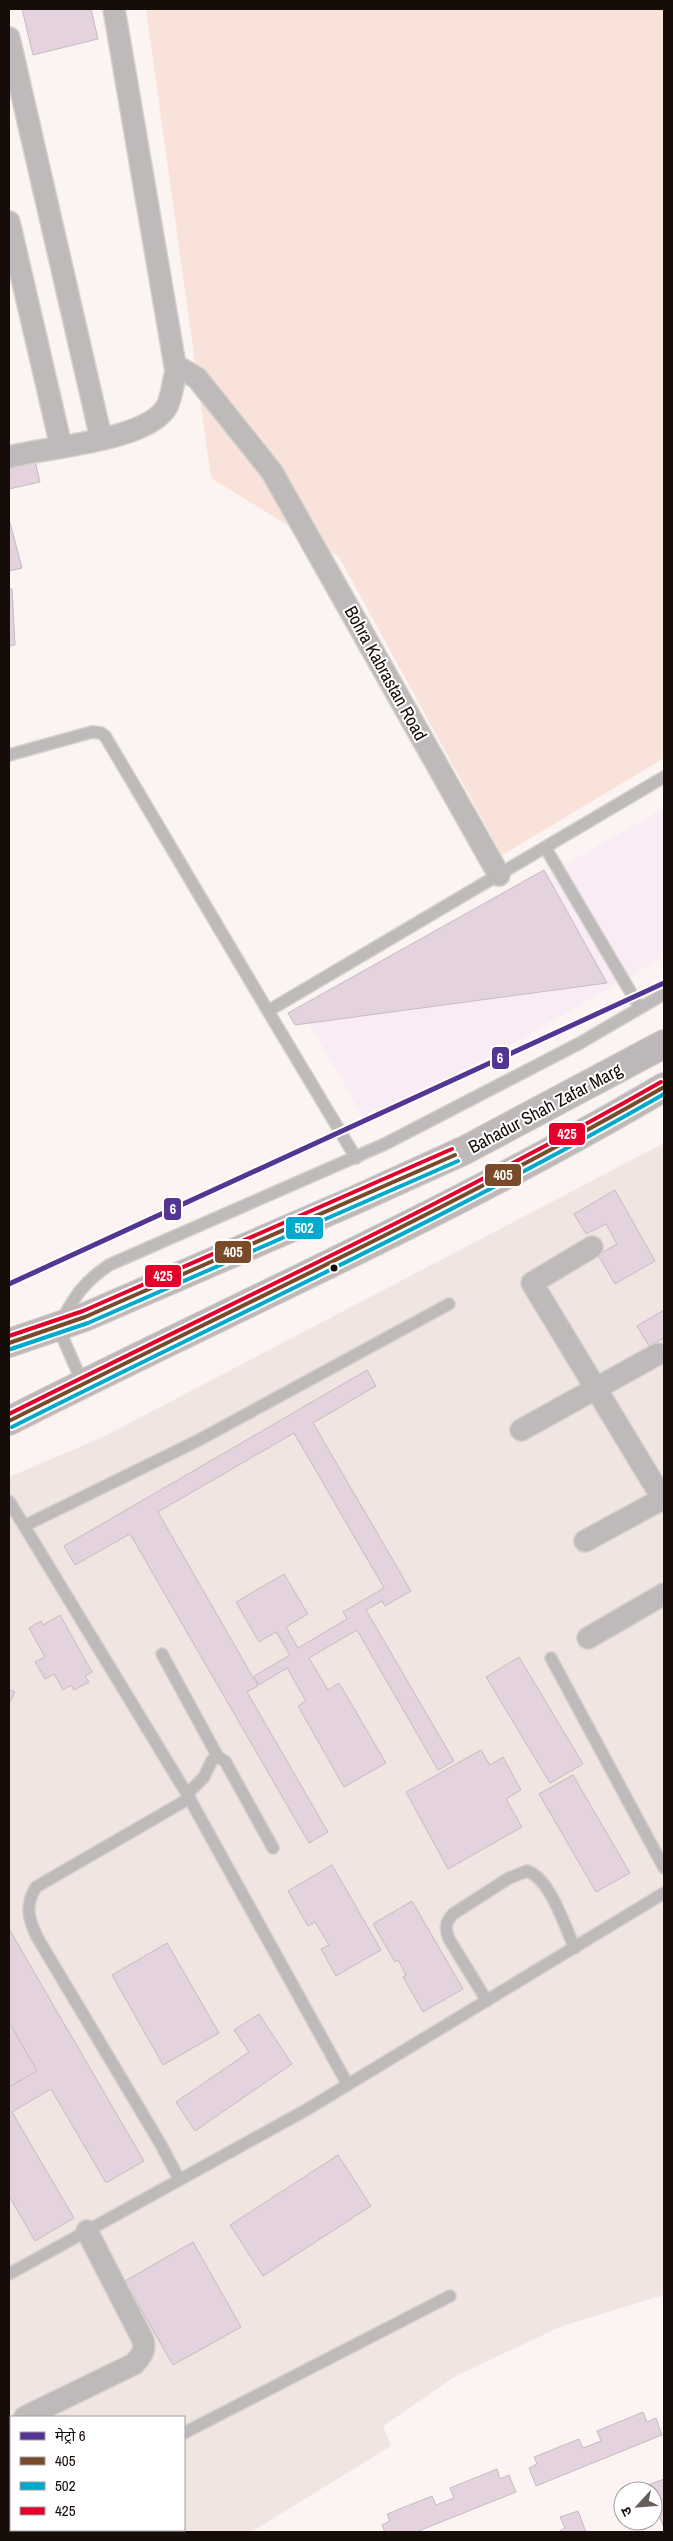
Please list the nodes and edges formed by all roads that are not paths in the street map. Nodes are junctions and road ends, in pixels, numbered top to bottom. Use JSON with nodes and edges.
{"nodes":[{"id":1,"x":114,"y":9,"type":"edge"},
{"id":2,"x":9,"y":38,"type":"edge"},
{"id":3,"x":9,"y":222,"type":"edge"},
{"id":4,"x":175,"y":364,"type":"junction"},
{"id":5,"x":101,"y":438,"type":"junction"},
{"id":6,"x":61,"y":446,"type":"junction"},
{"id":7,"x":10,"y":451,"type":"edge"},
{"id":8,"x":9,"y":754,"type":"edge"},
{"id":9,"x":664,"y":777,"type":"edge"},
{"id":10,"x":545,"y":848,"type":"junction"},
{"id":11,"x":499,"y":875,"type":"junction"},
{"id":12,"x":664,"y":994,"type":"edge"},
{"id":13,"x":640,"y":1008,"type":"junction"},
{"id":14,"x":268,"y":1012,"type":"junction"},
{"id":15,"x":664,"y":1044,"type":"edge"},
{"id":16,"x":664,"y":1087,"type":"edge"},
{"id":17,"x":356,"y":1158,"type":"junction"},
{"id":18,"x":592,"y":1247,"type":"dead end"},
{"id":19,"x":449,"y":1304,"type":"dead end"},
{"id":20,"x":58,"y":1327,"type":"junction"},
{"id":21,"x":9,"y":1343,"type":"edge"},
{"id":22,"x":658,"y":1354,"type":"dead end"},
{"id":23,"x":83,"y":1384,"type":"junction"},
{"id":24,"x":595,"y":1389,"type":"junction"},
{"id":25,"x":9,"y":1421,"type":"edge"},
{"id":26,"x":521,"y":1430,"type":"dead end"},
{"id":27,"x":664,"y":1499,"type":"edge"},
{"id":28,"x":9,"y":1501,"type":"edge"},
{"id":29,"x":24,"y":1526,"type":"junction"},
{"id":30,"x":585,"y":1541,"type":"dead end"},
{"id":31,"x":664,"y":1594,"type":"edge"},
{"id":32,"x":588,"y":1638,"type":"dead end"},
{"id":33,"x":162,"y":1654,"type":"dead end"},
{"id":34,"x":551,"y":1658,"type":"dead end"},
{"id":35,"x":218,"y":1757,"type":"junction"},
{"id":36,"x":189,"y":1796,"type":"junction"},
{"id":37,"x":272,"y":1848,"type":"dead end"},
{"id":38,"x":664,"y":1868,"type":"edge"},
{"id":39,"x":664,"y":1893,"type":"edge"},
{"id":40,"x":575,"y":1948,"type":"junction"},
{"id":41,"x":487,"y":2001,"type":"junction"},
{"id":42,"x":348,"y":2085,"type":"junction"},
{"id":43,"x":179,"y":2179,"type":"junction"},
{"id":44,"x":87,"y":2231,"type":"junction"},
{"id":45,"x":9,"y":2274,"type":"edge"},
{"id":46,"x":450,"y":2296,"type":"dead end"},
{"id":47,"x":26,"y":2416,"type":"edge"},
{"id":48,"x":185,"y":2432,"type":"edge"}],
"edges":[{"from":1,"to":4,"type":"street"},
{"from":2,"to":5,"type":"street"},
{"from":3,"to":6,"type":"street"},
{"from":4,"to":5,"type":"street"},
{"from":4,"to":11,"type":"street","name":"Bohra Kabrastan Road"},
{"from":5,"to":6,"type":"street"},
{"from":6,"to":7,"type":"street"},
{"from":8,"to":14,"type":"lane"},
{"from":9,"to":10,"type":"lane"},
{"from":10,"to":11,"type":"lane"},
{"from":10,"to":13,"type":"lane"},
{"from":11,"to":14,"type":"lane"},
{"from":12,"to":13,"type":"lane"},
{"from":13,"to":17,"type":"lane"},
{"from":14,"to":17,"type":"lane"},
{"from":15,"to":20,"type":"main road","name":"Bahadur Shah Zafar Marg"},
{"from":16,"to":23,"type":"main road"},
{"from":17,"to":20,"type":"lane"},
{"from":18,"to":24,"type":"street"},
{"from":19,"to":29,"type":"lane"},
{"from":20,"to":21,"type":"main road","name":"Bahadur Shah Zafar Marg"},
{"from":20,"to":23,"type":"lane"},
{"from":22,"to":24,"type":"street"},
{"from":23,"to":25,"type":"main road"},
{"from":24,"to":26,"type":"street"},
{"from":24,"to":27,"type":"street"},
{"from":27,"to":30,"type":"street"},
{"from":28,"to":29,"type":"lane"},
{"from":29,"to":36,"type":"lane"},
{"from":31,"to":32,"type":"street"},
{"from":33,"to":35,"type":"lane"},
{"from":34,"to":38,"type":"lane"},
{"from":35,"to":36,"type":"lane"},
{"from":35,"to":37,"type":"lane"},
{"from":36,"to":42,"type":"lane"},
{"from":36,"to":43,"type":"lane"},
{"from":39,"to":40,"type":"lane"},
{"from":40,"to":41,"type":"lane"},
{"from":40,"to":41,"type":"lane"},
{"from":41,"to":42,"type":"lane"},
{"from":42,"to":43,"type":"lane"},
{"from":43,"to":44,"type":"lane"},
{"from":44,"to":45,"type":"lane"},
{"from":44,"to":47,"type":"street"},
{"from":46,"to":48,"type":"lane"}]}
